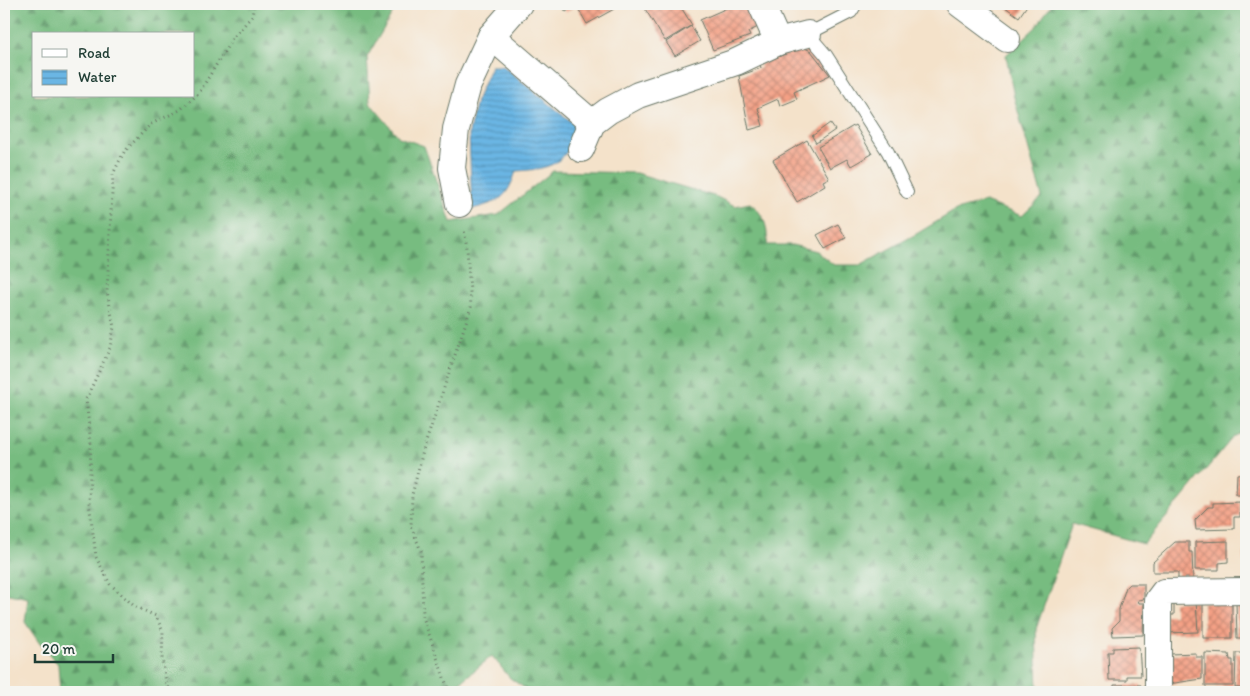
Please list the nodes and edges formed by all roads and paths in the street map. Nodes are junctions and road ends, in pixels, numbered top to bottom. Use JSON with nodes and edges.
{"nodes":[{"id":1,"x":254,"y":4,"type":"edge"},
{"id":2,"x":519,"y":4,"type":"edge"},
{"id":3,"x":761,"y":4,"type":"edge"},
{"id":4,"x":856,"y":4,"type":"edge"},
{"id":5,"x":960,"y":4,"type":"edge"},
{"id":6,"x":808,"y":34,"type":"junction"},
{"id":7,"x":491,"y":36,"type":"junction"},
{"id":8,"x":1007,"y":39,"type":"dead end"},
{"id":9,"x":778,"y":42,"type":"junction"},
{"id":10,"x":195,"y":97,"type":"edge"},
{"id":11,"x":193,"y":98,"type":"edge"},
{"id":12,"x":592,"y":123,"type":"junction"},
{"id":13,"x":581,"y":149,"type":"dead end"},
{"id":14,"x":907,"y":192,"type":"dead end"},
{"id":15,"x":459,"y":204,"type":"joint"},
{"id":16,"x":1246,"y":591,"type":"edge"},
{"id":17,"x":171,"y":692,"type":"edge"},
{"id":18,"x":449,"y":692,"type":"edge"},
{"id":19,"x":1158,"y":692,"type":"edge"}],
"edges":[{"from":1,"to":10,"type":"path"},
{"from":2,"to":7,"type":"street"},
{"from":3,"to":9,"type":"street"},
{"from":4,"to":6,"type":"lane"},
{"from":5,"to":8,"type":"street"},
{"from":6,"to":9,"type":"street"},
{"from":6,"to":14,"type":"lane"},
{"from":7,"to":12,"type":"street"},
{"from":7,"to":15,"type":"street"},
{"from":9,"to":12,"type":"street"},
{"from":11,"to":17,"type":"path"},
{"from":12,"to":13,"type":"street"},
{"from":15,"to":18,"type":"path"},
{"from":16,"to":19,"type":"street"}]}
